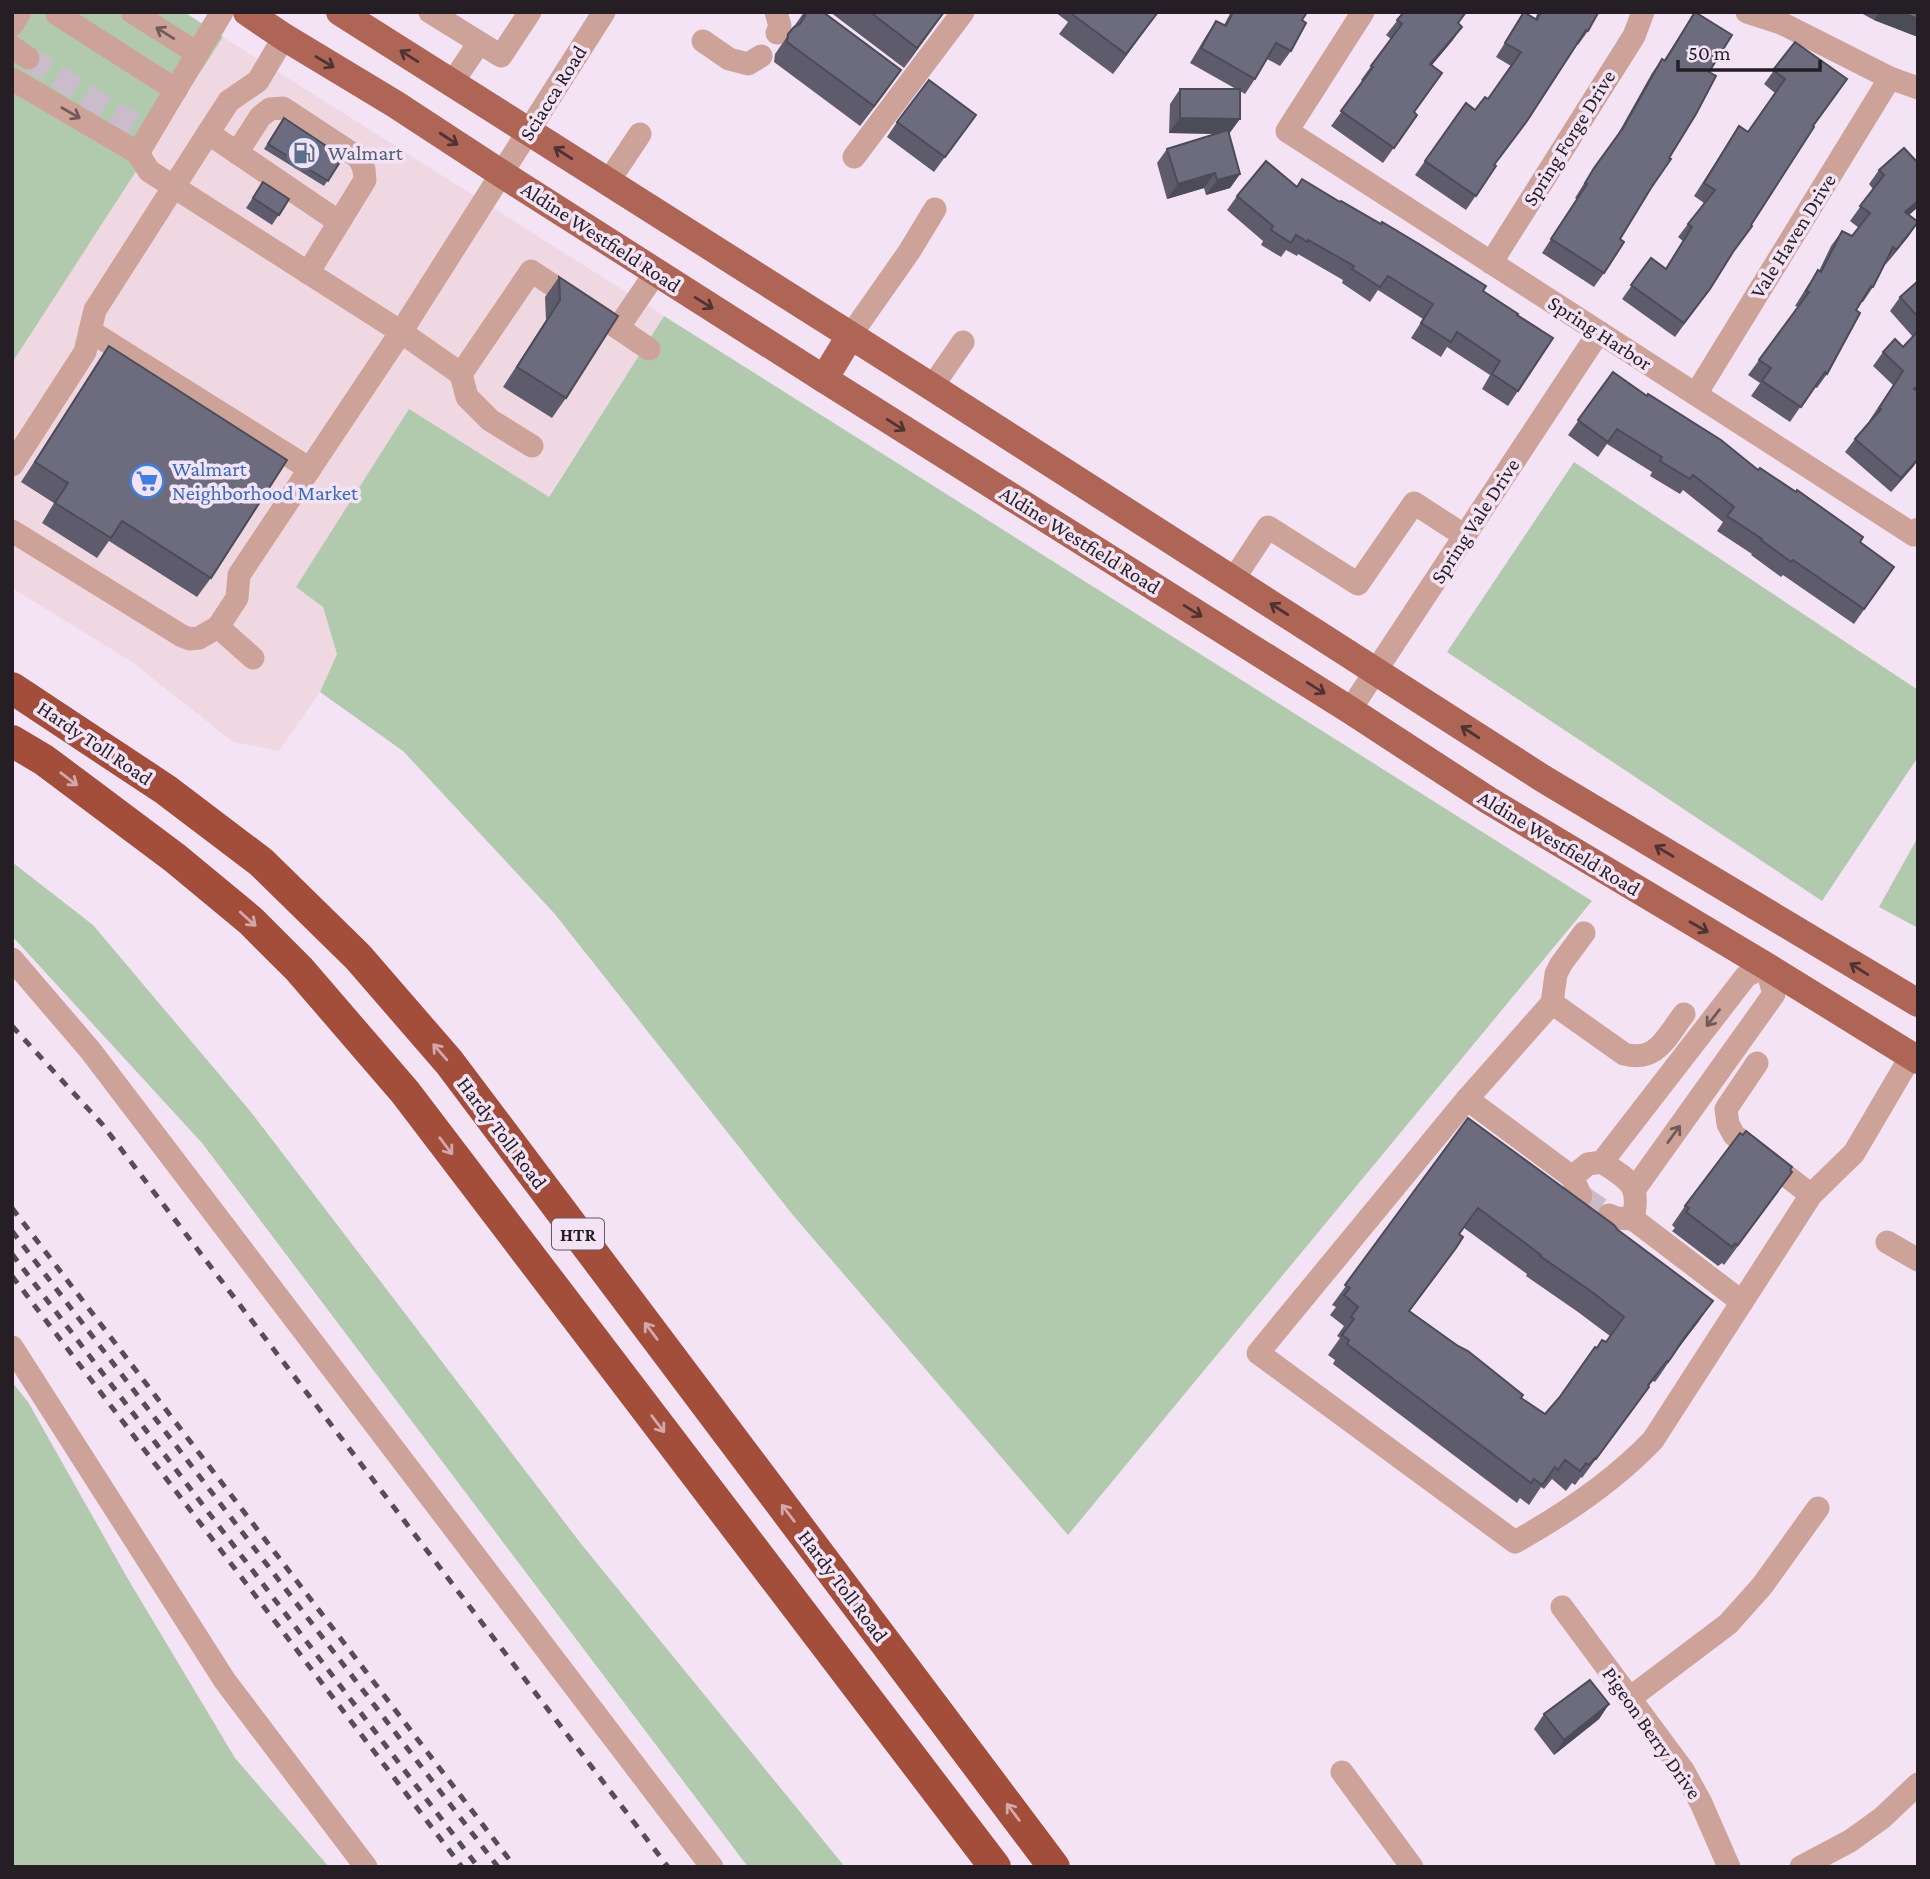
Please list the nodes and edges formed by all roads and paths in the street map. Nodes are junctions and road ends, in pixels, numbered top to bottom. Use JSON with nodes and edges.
{"nodes":[{"id":1,"x":20,"y":12,"type":"edge"},
{"id":2,"x":132,"y":12,"type":"edge"},
{"id":3,"x":222,"y":12,"type":"edge"},
{"id":4,"x":247,"y":12,"type":"edge"},
{"id":5,"x":340,"y":12,"type":"edge"},
{"id":6,"x":430,"y":12,"type":"edge"},
{"id":7,"x":530,"y":12,"type":"edge"},
{"id":8,"x":604,"y":12,"type":"edge"},
{"id":9,"x":929,"y":12,"type":"edge"},
{"id":10,"x":1363,"y":12,"type":"edge"},
{"id":11,"x":1643,"y":12,"type":"edge"},
{"id":12,"x":1747,"y":12,"type":"edge"},
{"id":13,"x":57,"y":14,"type":"edge"},
{"id":14,"x":957,"y":20,"type":"edge"},
{"id":15,"x":12,"y":25,"type":"edge"},
{"id":16,"x":284,"y":37,"type":"junction"},
{"id":17,"x":772,"y":39,"type":"edge"},
{"id":18,"x":703,"y":41,"type":"dead end"},
{"id":19,"x":479,"y":43,"type":"junction"},
{"id":20,"x":197,"y":54,"type":"junction"},
{"id":21,"x":885,"y":72,"type":"edge"},
{"id":22,"x":1890,"y":78,"type":"junction"},
{"id":23,"x":12,"y":79,"type":"edge"},
{"id":24,"x":452,"y":83,"type":"junction"},
{"id":25,"x":906,"y":88,"type":"junction"},
{"id":26,"x":1918,"y":88,"type":"edge"},
{"id":27,"x":176,"y":90,"type":"junction"},
{"id":28,"x":529,"y":131,"type":"junction"},
{"id":29,"x":208,"y":133,"type":"junction"},
{"id":30,"x":640,"y":134,"type":"dead end"},
{"id":31,"x":140,"y":138,"type":"junction"},
{"id":32,"x":237,"y":153,"type":"junction"},
{"id":33,"x":854,"y":157,"type":"dead end"},
{"id":34,"x":502,"y":174,"type":"junction"},
{"id":35,"x":608,"y":181,"type":"junction"},
{"id":36,"x":173,"y":188,"type":"junction"},
{"id":37,"x":935,"y":209,"type":"dead end"},
{"id":38,"x":339,"y":222,"type":"junction"},
{"id":39,"x":1492,"y":262,"type":"junction"},
{"id":40,"x":656,"y":272,"type":"junction"},
{"id":41,"x":308,"y":273,"type":"junction"},
{"id":42,"x":618,"y":328,"type":"junction"},
{"id":43,"x":90,"y":331,"type":"junction"},
{"id":44,"x":401,"y":332,"type":"junction"},
{"id":45,"x":1599,"y":332,"type":"junction"},
{"id":46,"x":850,"y":337,"type":"junction"},
{"id":47,"x":963,"y":342,"type":"dead end"},
{"id":48,"x":649,"y":349,"type":"dead end"},
{"id":49,"x":461,"y":374,"type":"junction"},
{"id":50,"x":824,"y":379,"type":"junction"},
{"id":51,"x":932,"y":387,"type":"junction"},
{"id":52,"x":1696,"y":394,"type":"junction"},
{"id":53,"x":532,"y":446,"type":"dead end"},
{"id":54,"x":12,"y":465,"type":"edge"},
{"id":55,"x":310,"y":469,"type":"junction"},
{"id":56,"x":12,"y":531,"type":"edge"},
{"id":57,"x":1916,"y":532,"type":"edge"},
{"id":58,"x":1465,"y":536,"type":"junction"},
{"id":59,"x":1233,"y":580,"type":"junction"},
{"id":60,"x":218,"y":627,"type":"junction"},
{"id":61,"x":253,"y":658,"type":"dead end"},
{"id":62,"x":1375,"y":671,"type":"junction"},
{"id":63,"x":12,"y":688,"type":"edge"},
{"id":64,"x":1350,"y":710,"type":"junction"},
{"id":65,"x":12,"y":741,"type":"edge"},
{"id":66,"x":1794,"y":928,"type":"junction"},
{"id":67,"x":1584,"y":933,"type":"dead end"},
{"id":68,"x":12,"y":959,"type":"edge"},
{"id":69,"x":1766,"y":966,"type":"junction"},
{"id":70,"x":1552,"y":1003,"type":"junction"},
{"id":71,"x":1918,"y":1003,"type":"edge"},
{"id":72,"x":1684,"y":1014,"type":"dead end"},
{"id":73,"x":1914,"y":1058,"type":"edge"},
{"id":74,"x":1757,"y":1063,"type":"dead end"},
{"id":75,"x":1467,"y":1099,"type":"junction"},
{"id":76,"x":1602,"y":1162,"type":"junction"},
{"id":77,"x":1634,"y":1190,"type":"junction"},
{"id":78,"x":1811,"y":1195,"type":"junction"},
{"id":79,"x":1609,"y":1215,"type":"tunnel mouth"},
{"id":80,"x":1633,"y":1219,"type":"junction"},
{"id":81,"x":1887,"y":1242,"type":"dead end"},
{"id":82,"x":1918,"y":1260,"type":"edge"},
{"id":83,"x":1742,"y":1303,"type":"junction"},
{"id":84,"x":12,"y":1347,"type":"edge"},
{"id":85,"x":1818,"y":1508,"type":"dead end"},
{"id":86,"x":1562,"y":1607,"type":"dead end"},
{"id":87,"x":1630,"y":1698,"type":"junction"},
{"id":88,"x":1342,"y":1772,"type":"dead end"},
{"id":89,"x":1918,"y":1784,"type":"edge"},
{"id":90,"x":366,"y":1867,"type":"edge"},
{"id":91,"x":712,"y":1867,"type":"edge"},
{"id":92,"x":995,"y":1867,"type":"edge"},
{"id":93,"x":1054,"y":1867,"type":"edge"},
{"id":94,"x":1412,"y":1867,"type":"edge"},
{"id":95,"x":1730,"y":1867,"type":"edge"},
{"id":96,"x":1801,"y":1867,"type":"edge"}],
"edges":[{"from":1,"to":15,"type":"street"},
{"from":20,"to":2,"type":"street","one_way":true},
{"from":3,"to":20,"type":"street"},
{"from":4,"to":16,"type":"main road","name":"Aldine Westfield Road"},
{"from":24,"to":5,"type":"main road","one_way":true},
{"from":6,"to":19,"type":"street"},
{"from":7,"to":19,"type":"street"},
{"from":8,"to":28,"type":"street","name":"Sciacca Road"},
{"from":9,"to":14,"type":"street"},
{"from":10,"to":39,"type":"street","name":"Spring Harbor"},
{"from":11,"to":39,"type":"street","name":"Spring Forge Drive"},
{"from":12,"to":22,"type":"street"},
{"from":13,"to":27,"type":"street"},
{"from":14,"to":25,"type":"street"},
{"from":16,"to":29,"type":"street"},
{"from":16,"to":34,"type":"main road","name":"Aldine Westfield Road","one_way":true},
{"from":17,"to":18,"type":"street"},
{"from":19,"to":24,"type":"street"},
{"from":20,"to":27,"type":"street"},
{"from":21,"to":25,"type":"street"},
{"from":22,"to":26,"type":"street"},
{"from":22,"to":52,"type":"street","name":"Vale Haven Drive"},
{"from":23,"to":31,"type":"street","one_way":true},
{"from":24,"to":28,"type":"main road"},
{"from":25,"to":33,"type":"street"},
{"from":27,"to":31,"type":"street"},
{"from":28,"to":34,"type":"street","name":"Sciacca Road"},
{"from":35,"to":28,"type":"main road","one_way":true},
{"from":29,"to":32,"type":"street"},
{"from":29,"to":36,"type":"street"},
{"from":30,"to":35,"type":"street"},
{"from":31,"to":36,"type":"street"},
{"from":32,"to":38,"type":"street"},
{"from":32,"to":38,"type":"street"},
{"from":34,"to":40,"type":"main road","name":"Aldine Westfield Road"},
{"from":34,"to":44,"type":"street","name":"Sciacca Road"},
{"from":35,"to":46,"type":"main road"},
{"from":36,"to":41,"type":"street"},
{"from":36,"to":43,"type":"street"},
{"from":37,"to":46,"type":"street"},
{"from":38,"to":41,"type":"street"},
{"from":39,"to":45,"type":"street","name":"Spring Harbor"},
{"from":40,"to":42,"type":"street"},
{"from":40,"to":50,"type":"main road","name":"Aldine Westfield Road","one_way":true},
{"from":41,"to":44,"type":"street"},
{"from":42,"to":48,"type":"street"},
{"from":42,"to":49,"type":"street"},
{"from":43,"to":54,"type":"street"},
{"from":43,"to":55,"type":"street"},
{"from":44,"to":49,"type":"street"},
{"from":44,"to":55,"type":"street","name":"Sciacca Road"},
{"from":45,"to":52,"type":"street","name":"Spring Harbor"},
{"from":45,"to":58,"type":"street","name":"Spring Vale Drive"},
{"from":46,"to":50,"type":"main road"},
{"from":46,"to":51,"type":"main road"},
{"from":47,"to":51,"type":"street"},
{"from":49,"to":53,"type":"street"},
{"from":50,"to":64,"type":"main road","name":"Aldine Westfield Road","one_way":true},
{"from":51,"to":59,"type":"main road"},
{"from":52,"to":57,"type":"street","name":"Spring Harbor"},
{"from":55,"to":60,"type":"street","name":"Sciacca Road"},
{"from":56,"to":60,"type":"street"},
{"from":58,"to":59,"type":"street"},
{"from":58,"to":62,"type":"street","name":"Spring Vale Drive"},
{"from":62,"to":59,"type":"main road","one_way":true},
{"from":60,"to":61,"type":"street"},
{"from":62,"to":64,"type":"street","name":"Spring Vale Drive"},
{"from":66,"to":62,"type":"main road","one_way":true},
{"from":93,"to":63,"type":"highway","name":"Hardy Toll Road","number":"HTR","one_way":true},
{"from":64,"to":69,"type":"main road","name":"Aldine Westfield Road","one_way":true},
{"from":65,"to":92,"type":"highway","name":"Hardy Toll Road","number":"HTR","one_way":true},
{"from":66,"to":69,"type":"main road"},
{"from":71,"to":66,"type":"main road","one_way":true},
{"from":67,"to":70,"type":"street"},
{"from":68,"to":91,"type":"street"},
{"from":69,"to":73,"type":"main road","name":"Aldine Westfield Road"},
{"from":69,"to":76,"type":"street","one_way":true},
{"from":77,"to":69,"type":"street","one_way":true},
{"from":70,"to":72,"type":"street"},
{"from":70,"to":75,"type":"street"},
{"from":73,"to":78,"type":"street"},
{"from":74,"to":78,"type":"street"},
{"from":75,"to":76,"type":"street"},
{"from":75,"to":83,"type":"street"},
{"from":76,"to":77,"type":"street"},
{"from":77,"to":80,"type":"street"},
{"from":78,"to":83,"type":"street"},
{"from":79,"to":80,"type":"street"},
{"from":80,"to":83,"type":"street"},
{"from":81,"to":82,"type":"street"},
{"from":84,"to":90,"type":"street"},
{"from":85,"to":87,"type":"street"},
{"from":86,"to":87,"type":"street","name":"Pigeon Berry Drive"},
{"from":87,"to":95,"type":"street","name":"Pigeon Berry Drive"},
{"from":88,"to":94,"type":"street"},
{"from":89,"to":96,"type":"street"}]}
